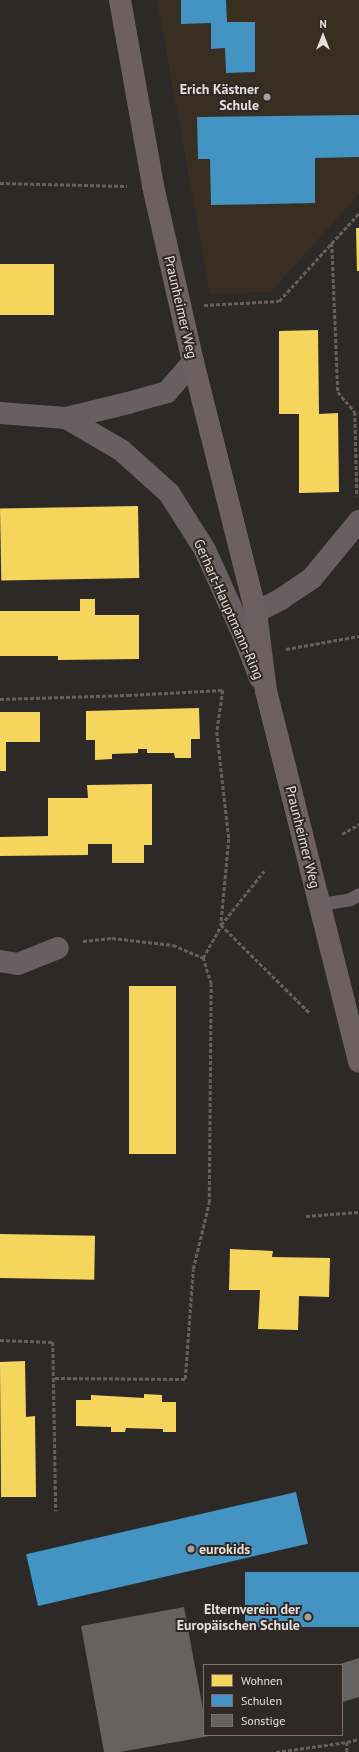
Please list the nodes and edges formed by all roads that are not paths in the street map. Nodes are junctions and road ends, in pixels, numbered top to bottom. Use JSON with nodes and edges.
{"nodes":[{"id":1,"x":120,"y":0,"type":"edge"},
{"id":2,"x":193,"y":362,"type":"junction"},
{"id":3,"x":0,"y":413,"type":"edge"},
{"id":4,"x":66,"y":418,"type":"junction"},
{"id":5,"x":359,"y":521,"type":"edge"},
{"id":6,"x":256,"y":612,"type":"junction"},
{"id":7,"x":266,"y":691,"type":"junction"},
{"id":8,"x":359,"y":894,"type":"edge"},
{"id":9,"x":320,"y":904,"type":"junction"},
{"id":10,"x":58,"y":948,"type":"dead end"},
{"id":11,"x":0,"y":961,"type":"edge"},
{"id":12,"x":359,"y":1060,"type":"edge"}],
"edges":[{"from":1,"to":2,"type":"main road","name":"Praunheimer Weg"},
{"from":2,"to":4,"type":"street","name":"Gerhart-Hauptmann-Ring"},
{"from":2,"to":6,"type":"main road","name":"Praunheimer Weg"},
{"from":3,"to":4,"type":"street","name":"Gerhart-Hauptmann-Ring"},
{"from":4,"to":7,"type":"street","name":"Gerhart-Hauptmann-Ring"},
{"from":5,"to":6,"type":"street"},
{"from":6,"to":7,"type":"main road","name":"Praunheimer Weg"},
{"from":7,"to":9,"type":"main road","name":"Praunheimer Weg"},
{"from":8,"to":9,"type":"lane"},
{"from":9,"to":12,"type":"main road","name":"Praunheimer Weg"},
{"from":10,"to":11,"type":"street"}]}
